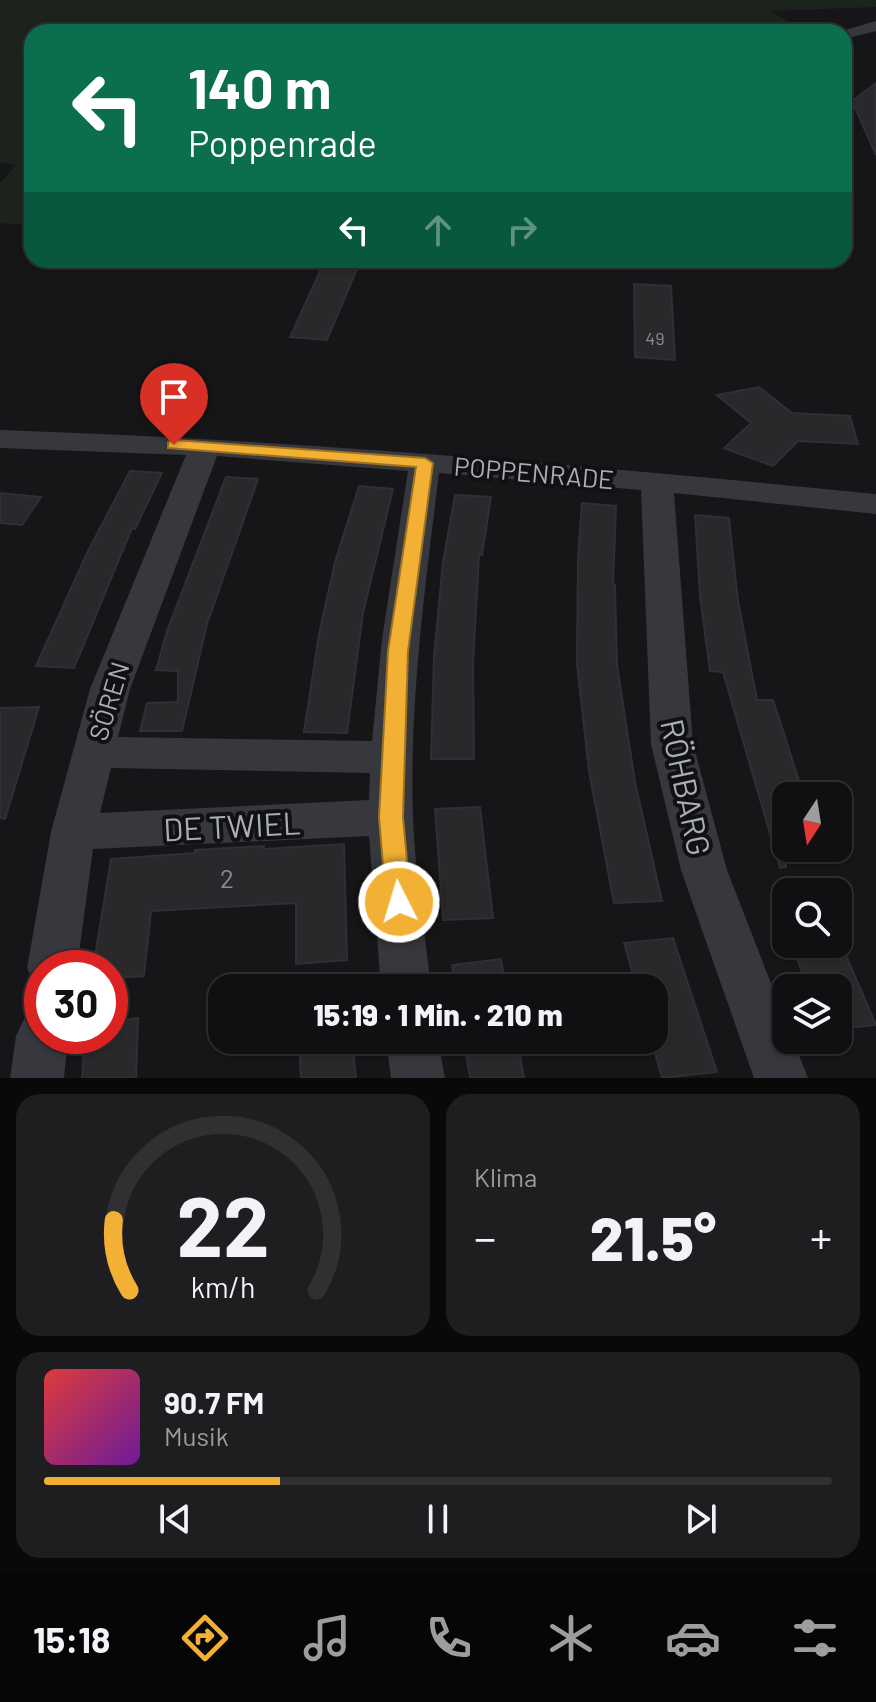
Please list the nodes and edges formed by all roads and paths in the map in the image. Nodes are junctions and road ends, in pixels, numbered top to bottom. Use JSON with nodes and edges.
{"nodes":[{"id":1,"x":876,"y":26,"type":"edge"},
{"id":2,"x":852,"y":32,"type":"edge"},
{"id":3,"x":0,"y":439,"type":"edge"},
{"id":4,"x":205,"y":446,"type":"junction"},
{"id":5,"x":425,"y":463,"type":"junction"},
{"id":6,"x":657,"y":482,"type":"junction"},
{"id":7,"x":876,"y":504,"type":"edge"},
{"id":8,"x":92,"y":752,"type":"junction"},
{"id":9,"x":393,"y":757,"type":"junction"},
{"id":10,"x":391,"y":817,"type":"junction"},
{"id":11,"x":73,"y":832,"type":"junction"},
{"id":12,"x":55,"y":950,"type":"edge"},
{"id":13,"x":405,"y":974,"type":"edge"},
{"id":14,"x":40,"y":1054,"type":"edge"},
{"id":15,"x":414,"y":1054,"type":"edge"},
{"id":16,"x":37,"y":1078,"type":"edge"},
{"id":17,"x":418,"y":1078,"type":"edge"},
{"id":18,"x":781,"y":1078,"type":"edge"}],
"edges":[{"from":1,"to":2,"type":"street"},
{"from":3,"to":4,"type":"street","name":"POPPENRADE"},
{"from":4,"to":5,"type":"street","name":"POPPENRADE"},
{"from":4,"to":8,"type":"street","name":"SÖREN"},
{"from":5,"to":6,"type":"street","name":"POPPENRADE"},
{"from":5,"to":9,"type":"street"},
{"from":6,"to":7,"type":"street","name":"POPPENRADE"},
{"from":6,"to":18,"type":"street","name":"RÖHBARG"},
{"from":8,"to":9,"type":"street"},
{"from":8,"to":11,"type":"street","name":"SÖREN"},
{"from":9,"to":10,"type":"street"},
{"from":10,"to":11,"type":"street","name":"DE TWIEL"},
{"from":10,"to":13,"type":"street"},
{"from":11,"to":12,"type":"street","name":"SÖREN"},
{"from":14,"to":16,"type":"street"},
{"from":15,"to":17,"type":"street"}]}
